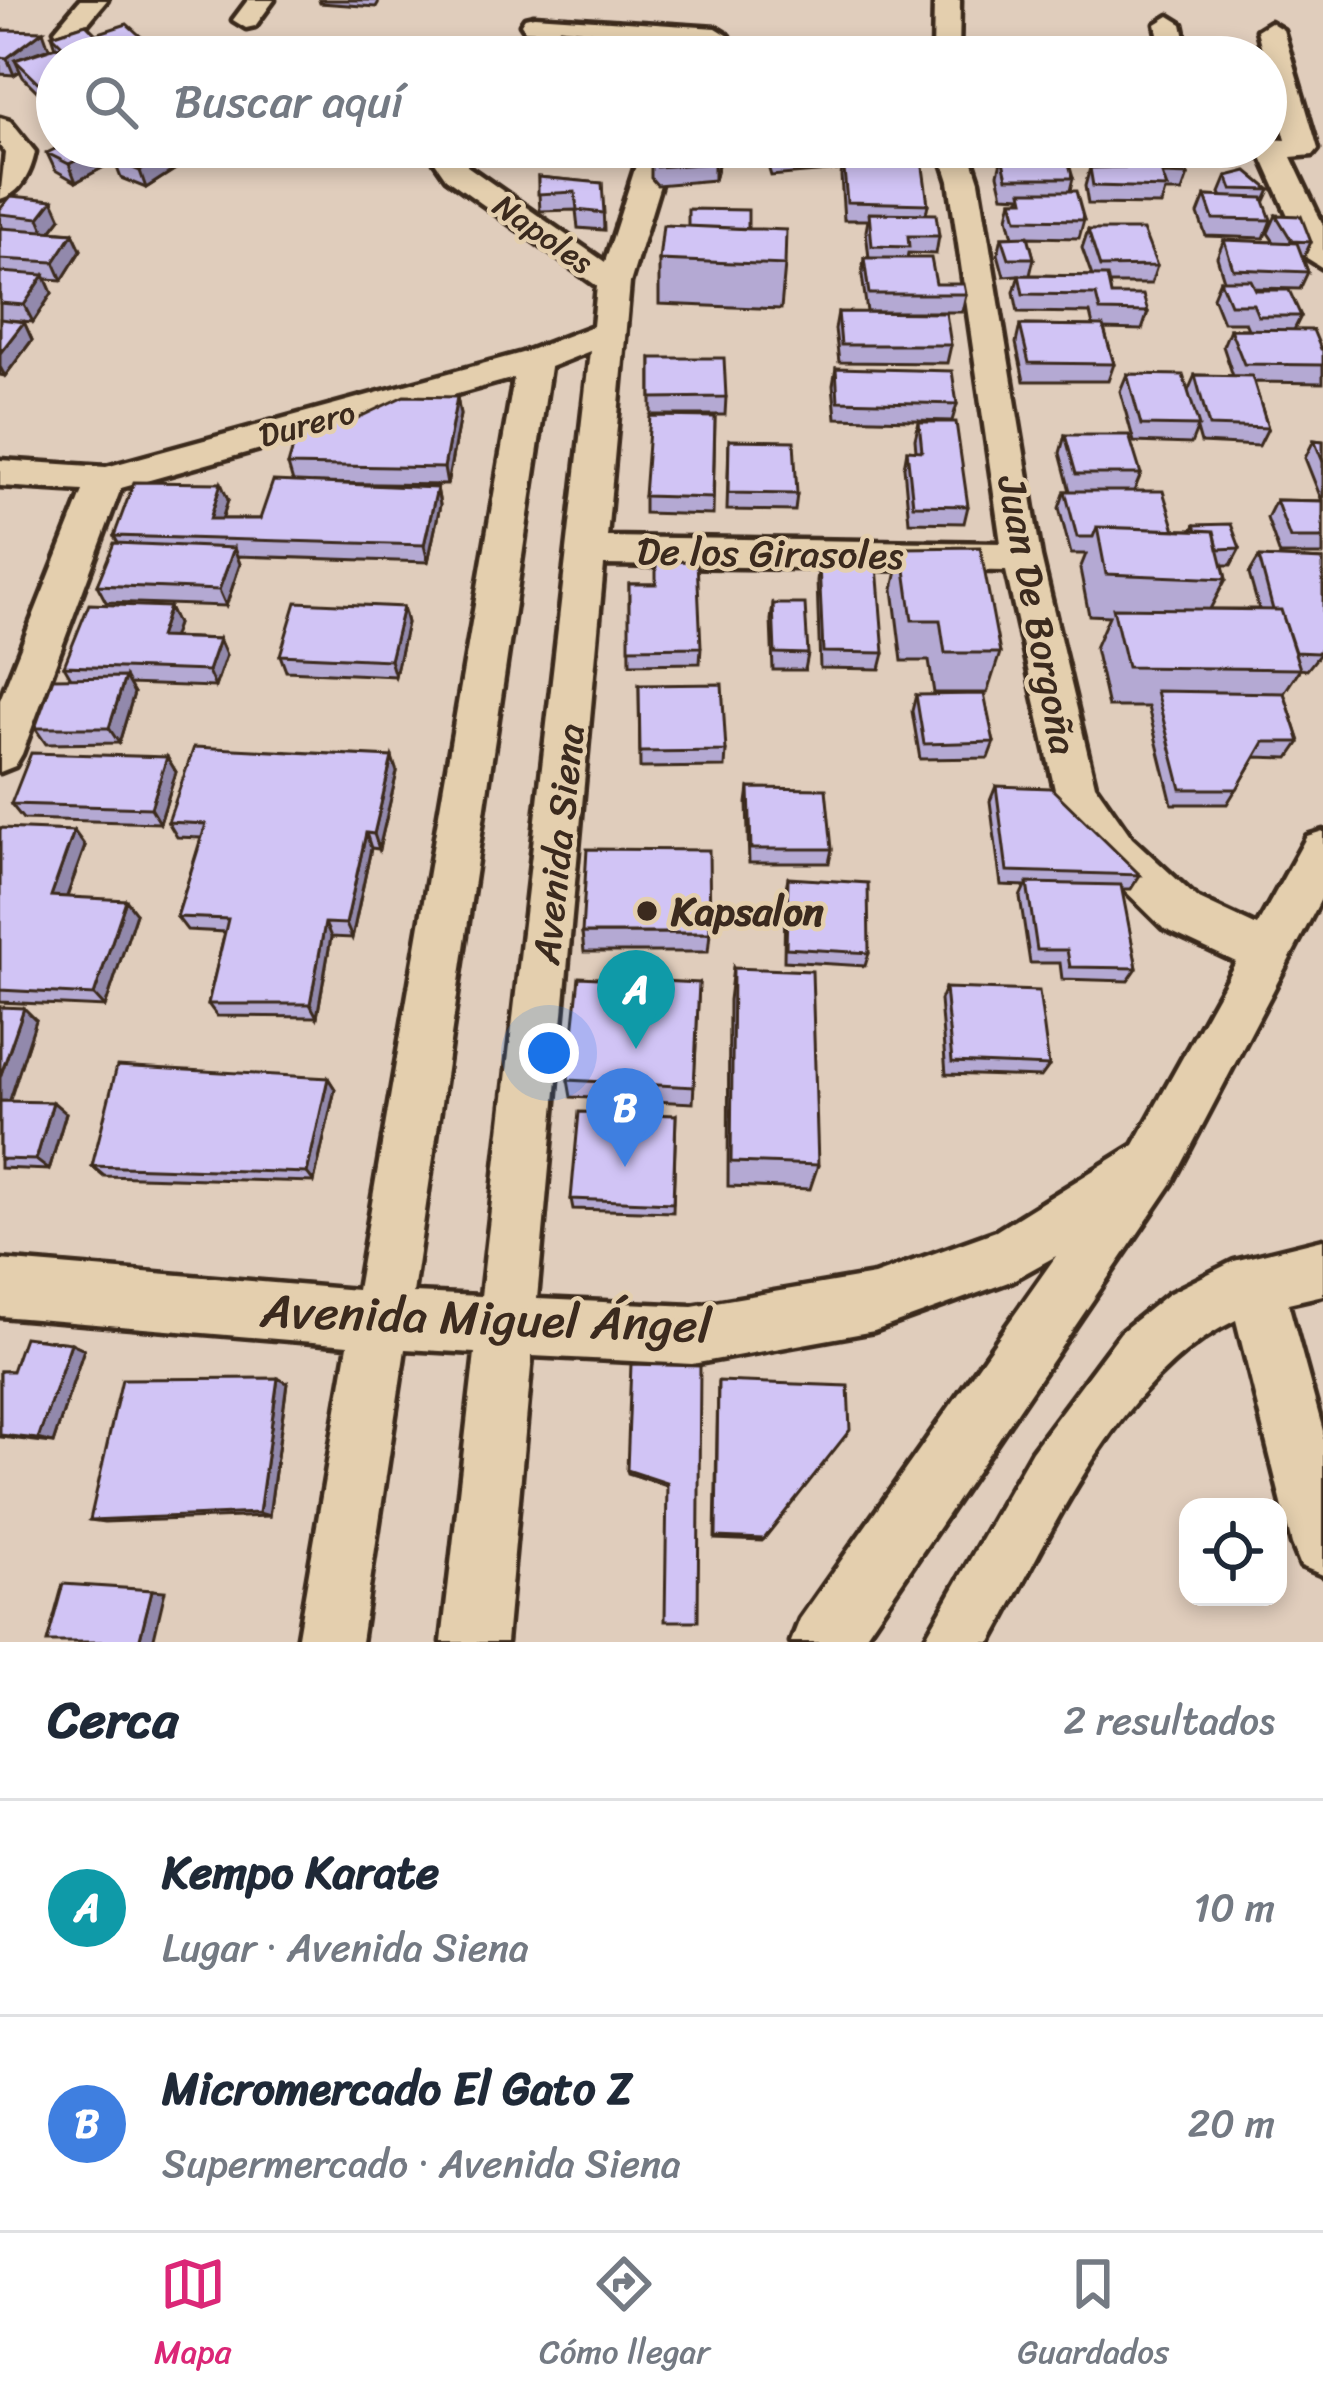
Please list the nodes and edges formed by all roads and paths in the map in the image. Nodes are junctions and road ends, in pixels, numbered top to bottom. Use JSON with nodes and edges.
{"nodes":[{"id":1,"x":94,"y":0,"type":"edge"},
{"id":2,"x":548,"y":0,"type":"edge"},
{"id":3,"x":947,"y":0,"type":"edge"},
{"id":4,"x":1169,"y":24,"type":"dead end"},
{"id":5,"x":68,"y":30,"type":"edge"},
{"id":6,"x":1270,"y":30,"type":"dead end"},
{"id":7,"x":716,"y":36,"type":"dead end"},
{"id":8,"x":946,"y":36,"type":"edge"},
{"id":9,"x":1172,"y":36,"type":"edge"},
{"id":10,"x":1272,"y":36,"type":"edge"},
{"id":11,"x":1287,"y":85,"type":"edge"},
{"id":12,"x":0,"y":127,"type":"edge"},
{"id":13,"x":1287,"y":154,"type":"edge"},
{"id":14,"x":453,"y":168,"type":"edge"},
{"id":15,"x":651,"y":168,"type":"edge"},
{"id":16,"x":959,"y":168,"type":"edge"},
{"id":17,"x":1281,"y":168,"type":"edge"},
{"id":18,"x":0,"y":190,"type":"edge"},
{"id":19,"x":1323,"y":258,"type":"edge"},
{"id":20,"x":614,"y":283,"type":"junction"},
{"id":21,"x":609,"y":332,"type":"junction"},
{"id":22,"x":534,"y":361,"type":"junction"},
{"id":23,"x":0,"y":473,"type":"edge"},
{"id":24,"x":106,"y":480,"type":"junction"},
{"id":25,"x":590,"y":551,"type":"junction"},
{"id":26,"x":1022,"y":556,"type":"junction"},
{"id":27,"x":0,"y":754,"type":"edge"},
{"id":28,"x":1323,"y":850,"type":"edge"},
{"id":29,"x":1270,"y":956,"type":"junction"},
{"id":30,"x":1153,"y":1164,"type":"junction"},
{"id":31,"x":1323,"y":1268,"type":"edge"},
{"id":32,"x":1253,"y":1281,"type":"junction"},
{"id":33,"x":0,"y":1288,"type":"edge"},
{"id":34,"x":382,"y":1320,"type":"junction"},
{"id":35,"x":506,"y":1325,"type":"junction"},
{"id":36,"x":1323,"y":1544,"type":"edge"},
{"id":37,"x":329,"y":1642,"type":"edge"},
{"id":38,"x":474,"y":1642,"type":"edge"},
{"id":39,"x":823,"y":1642,"type":"edge"},
{"id":40,"x":955,"y":1642,"type":"edge"}],
"edges":[{"from":1,"to":5,"type":"street"},
{"from":2,"to":7,"type":"street"},
{"from":3,"to":8,"type":"street"},
{"from":4,"to":9,"type":"street"},
{"from":6,"to":10,"type":"street"},
{"from":11,"to":13,"type":"street"},
{"from":12,"to":18,"type":"street"},
{"from":14,"to":20,"type":"street","name":"Napoles"},
{"from":15,"to":20,"type":"street"},
{"from":16,"to":26,"type":"street","name":"Juan De Borgoña"},
{"from":17,"to":19,"type":"street"},
{"from":20,"to":21,"type":"street","name":"Napoles"},
{"from":21,"to":22,"type":"street","name":"Durero"},
{"from":21,"to":25,"type":"street","name":"Avenida Siena"},
{"from":22,"to":24,"type":"street","name":"Durero"},
{"from":22,"to":34,"type":"street"},
{"from":23,"to":24,"type":"street","name":"Durero"},
{"from":24,"to":27,"type":"street"},
{"from":25,"to":26,"type":"street","name":"De los Girasoles"},
{"from":25,"to":35,"type":"street","name":"Avenida Siena"},
{"from":26,"to":29,"type":"street","name":"Juan De Borgoña"},
{"from":28,"to":29,"type":"street","name":"Avenida Miguel Ángel"},
{"from":29,"to":30,"type":"street","name":"Avenida Miguel Ángel"},
{"from":30,"to":35,"type":"street","name":"Avenida Miguel Ángel"},
{"from":30,"to":39,"type":"street","name":"Avenida Miguel Ángel"},
{"from":31,"to":32,"type":"street"},
{"from":32,"to":36,"type":"street"},
{"from":32,"to":40,"type":"street"},
{"from":33,"to":34,"type":"street","name":"Avenida Miguel Ángel"},
{"from":34,"to":35,"type":"street","name":"Avenida Miguel Ángel"},
{"from":34,"to":37,"type":"street"},
{"from":35,"to":38,"type":"street","name":"Avenida Siena"}]}
